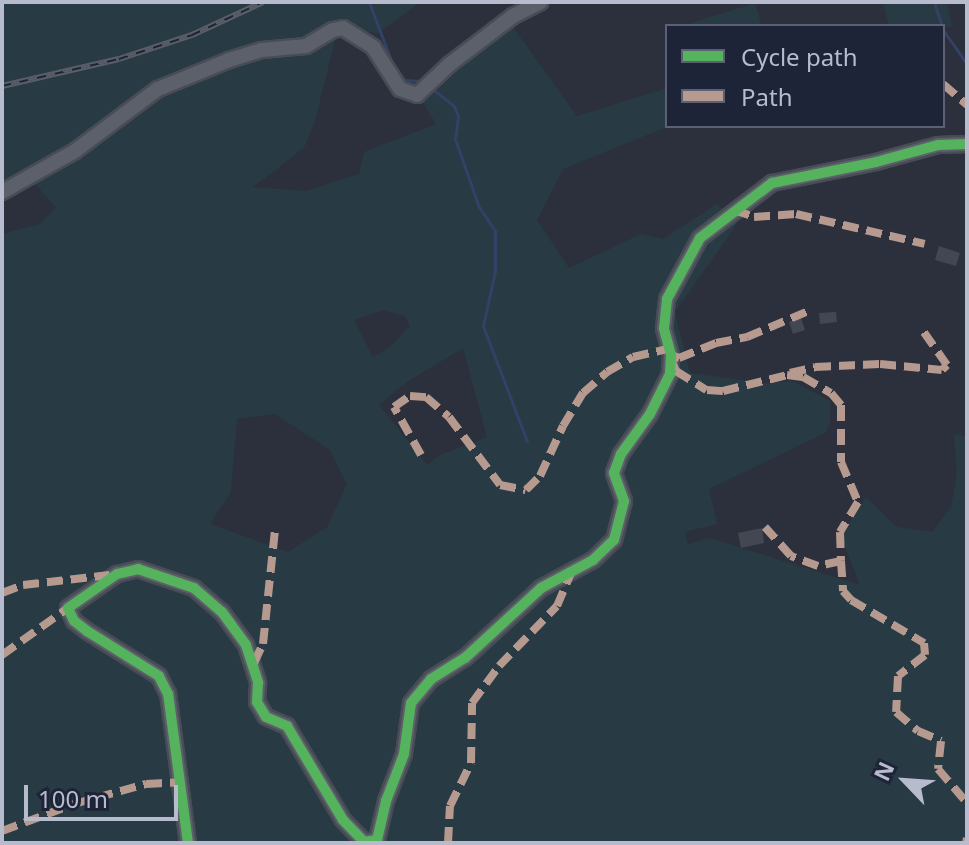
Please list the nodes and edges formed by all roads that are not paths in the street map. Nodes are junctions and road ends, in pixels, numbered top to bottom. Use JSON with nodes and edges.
{"nodes":[{"id":1,"x":541,"y":2,"type":"edge"},
{"id":2,"x":967,"y":144,"type":"edge"},
{"id":3,"x":2,"y":192,"type":"edge"},
{"id":4,"x":188,"y":843,"type":"edge"}],
"edges":[{"from":1,"to":3,"type":"street"},
{"from":2,"to":4,"type":"street"}]}
